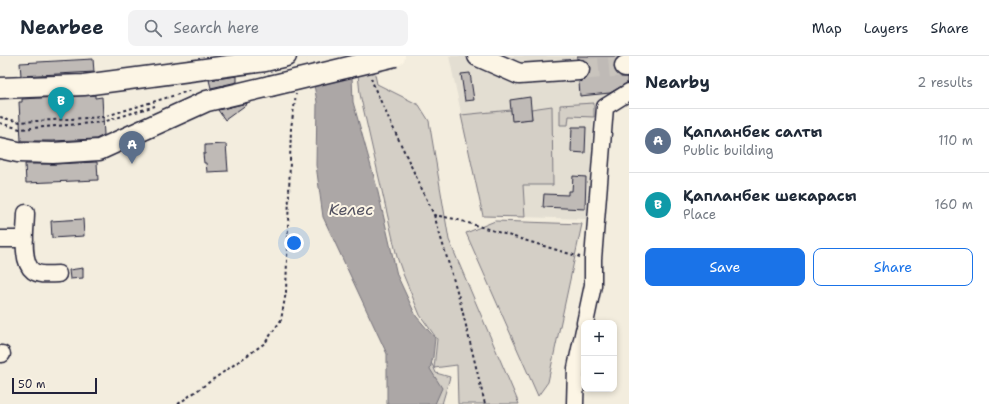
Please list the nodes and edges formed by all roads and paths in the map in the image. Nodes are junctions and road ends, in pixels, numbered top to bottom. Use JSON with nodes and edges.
{"nodes":[{"id":1,"x":286,"y":56,"type":"edge"},
{"id":2,"x":395,"y":56,"type":"edge"},
{"id":3,"x":478,"y":56,"type":"edge"},
{"id":4,"x":578,"y":70,"type":"tunnel mouth"},
{"id":5,"x":371,"y":76,"type":"dead end"},
{"id":6,"x":297,"y":87,"type":"dead end"},
{"id":7,"x":0,"y":88,"type":"edge"},
{"id":8,"x":198,"y":88,"type":"dead end"},
{"id":9,"x":629,"y":92,"type":"edge"},
{"id":10,"x":0,"y":117,"type":"edge"},
{"id":11,"x":103,"y":122,"type":"dead end"},
{"id":12,"x":0,"y":123,"type":"edge"},
{"id":13,"x":0,"y":148,"type":"edge"},
{"id":14,"x":26,"y":213,"type":"dead end"},
{"id":15,"x":434,"y":215,"type":"junction"},
{"id":16,"x":0,"y":239,"type":"edge"},
{"id":17,"x":25,"y":239,"type":"junction"},
{"id":18,"x":593,"y":259,"type":"junction"},
{"id":19,"x":58,"y":274,"type":"dead end"},
{"id":20,"x":586,"y":320,"type":"edge"},
{"id":21,"x":581,"y":344,"type":"edge"},
{"id":22,"x":178,"y":404,"type":"edge"},
{"id":23,"x":485,"y":404,"type":"edge"},
{"id":24,"x":575,"y":404,"type":"edge"}],
"edges":[{"from":1,"to":7,"type":"main road"},
{"from":2,"to":13,"type":"main road","bridge":true},
{"from":3,"to":4,"type":"main road"},
{"from":5,"to":15,"type":"path"},
{"from":6,"to":22,"type":"path"},
{"from":8,"to":10,"type":"path"},
{"from":9,"to":18,"type":"street"},
{"from":11,"to":12,"type":"path"},
{"from":14,"to":17,"type":"street"},
{"from":15,"to":18,"type":"path"},
{"from":15,"to":23,"type":"path"},
{"from":16,"to":17,"type":"street"},
{"from":17,"to":19,"type":"street"},
{"from":18,"to":20,"type":"street"},
{"from":21,"to":24,"type":"street"}]}
